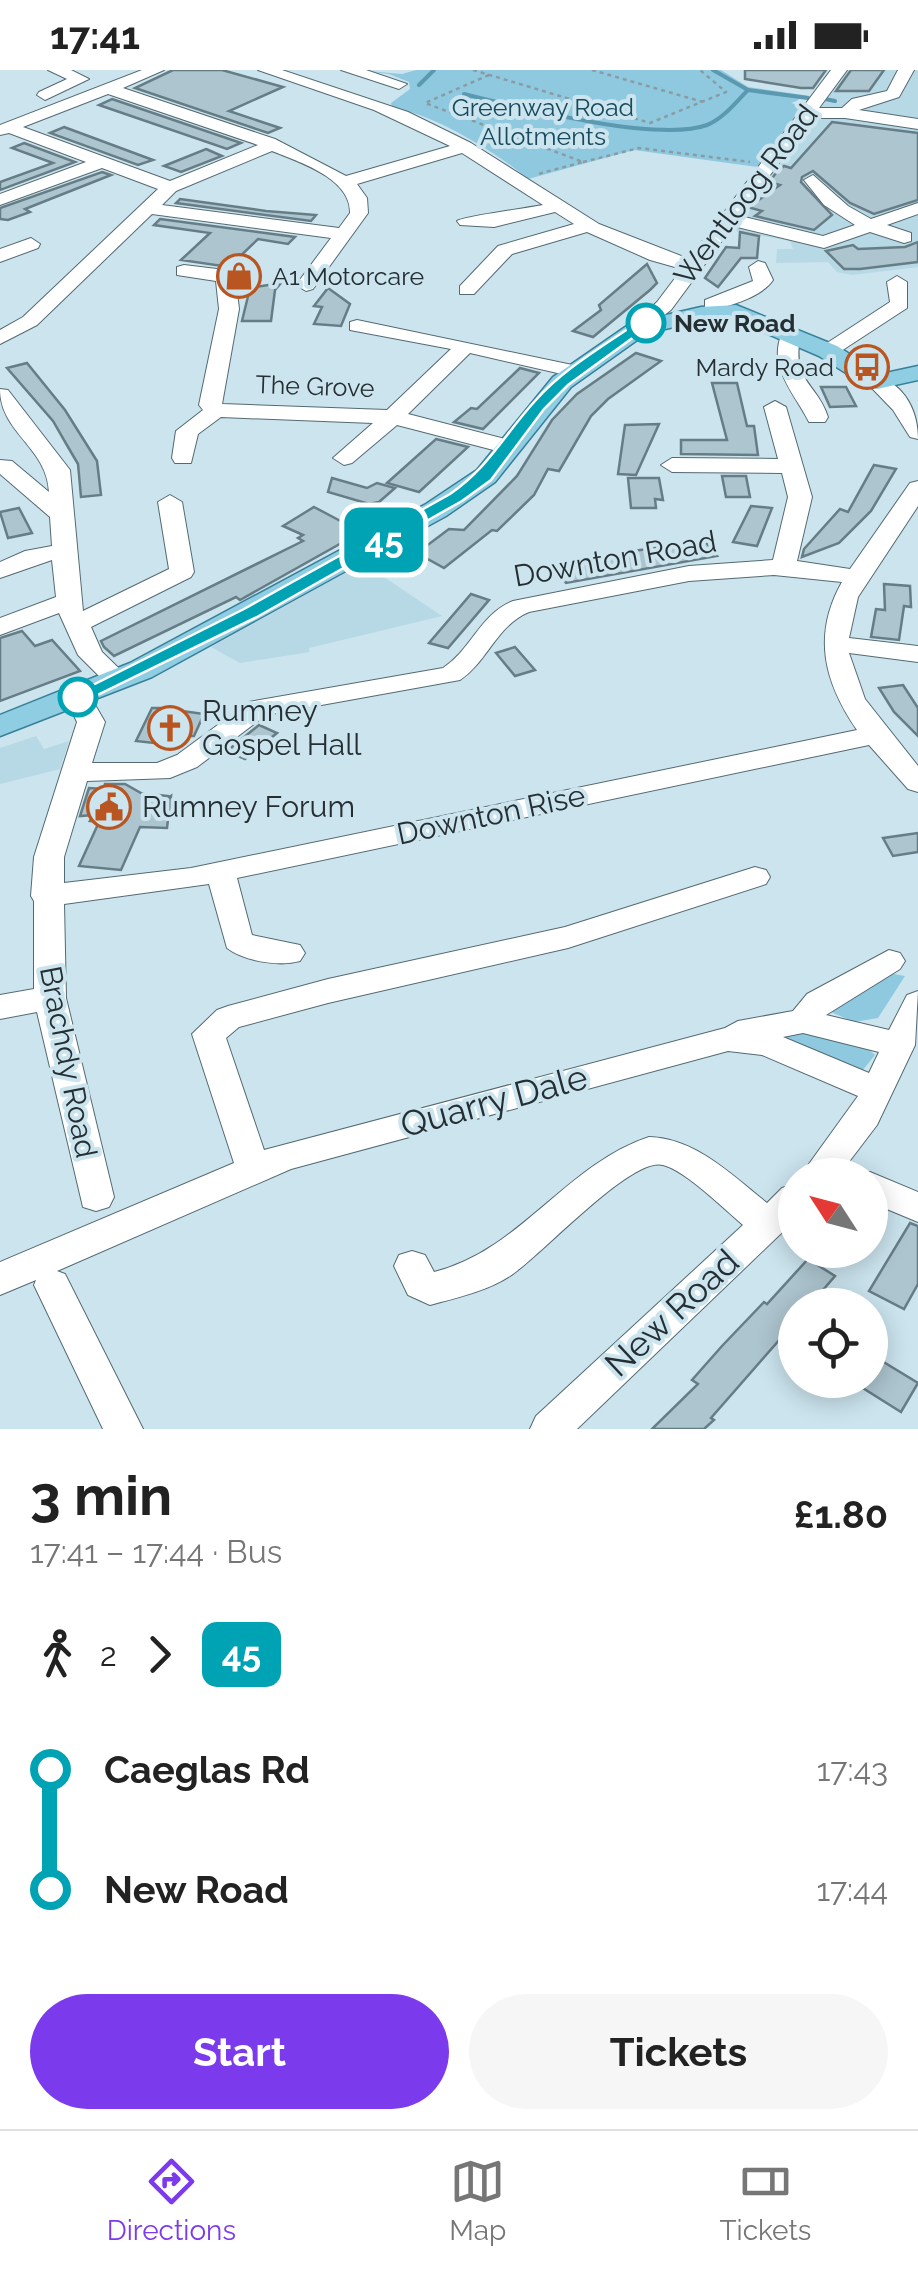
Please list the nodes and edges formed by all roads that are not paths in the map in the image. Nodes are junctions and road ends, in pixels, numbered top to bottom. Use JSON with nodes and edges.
{"nodes":[{"id":1,"x":56,"y":70,"type":"edge"},
{"id":2,"x":156,"y":70,"type":"edge"},
{"id":3,"x":350,"y":70,"type":"edge"},
{"id":4,"x":839,"y":70,"type":"edge"},
{"id":5,"x":906,"y":70,"type":"edge"},
{"id":6,"x":276,"y":71,"type":"edge"},
{"id":7,"x":382,"y":78,"type":"junction"},
{"id":8,"x":399,"y":84,"type":"dead end"},
{"id":9,"x":109,"y":89,"type":"junction"},
{"id":10,"x":342,"y":94,"type":"junction"},
{"id":11,"x":58,"y":110,"type":"junction"},
{"id":12,"x":807,"y":113,"type":"junction"},
{"id":13,"x":846,"y":113,"type":"junction"},
{"id":14,"x":918,"y":124,"type":"edge"},
{"id":15,"x":4,"y":129,"type":"edge"},
{"id":16,"x":269,"y":146,"type":"junction"},
{"id":17,"x":464,"y":146,"type":"junction"},
{"id":18,"x":102,"y":162,"type":"junction"},
{"id":19,"x":813,"y":180,"type":"dead end"},
{"id":20,"x":344,"y":182,"type":"junction"},
{"id":21,"x":170,"y":187,"type":"junction"},
{"id":22,"x":0,"y":200,"type":"edge"},
{"id":23,"x":147,"y":208,"type":"junction"},
{"id":24,"x":555,"y":208,"type":"junction"},
{"id":25,"x":728,"y":220,"type":"junction"},
{"id":26,"x":466,"y":221,"type":"dead end"},
{"id":27,"x":911,"y":223,"type":"edge"},
{"id":28,"x":865,"y":225,"type":"junction"},
{"id":29,"x":586,"y":226,"type":"junction"},
{"id":30,"x":343,"y":234,"type":"junction"},
{"id":31,"x":32,"y":244,"type":"dead end"},
{"id":32,"x":868,"y":245,"type":"dead end"},
{"id":33,"x":0,"y":256,"type":"edge"},
{"id":34,"x":694,"y":266,"type":"junction"},
{"id":35,"x":758,"y":267,"type":"dead end"},
{"id":36,"x":184,"y":271,"type":"dead end"},
{"id":37,"x":897,"y":282,"type":"dead end"},
{"id":38,"x":306,"y":285,"type":"dead end"},
{"id":39,"x":467,"y":290,"type":"dead end"},
{"id":40,"x":674,"y":292,"type":"junction"},
{"id":41,"x":724,"y":308,"type":"junction"},
{"id":42,"x":357,"y":326,"type":"dead end"},
{"id":43,"x":639,"y":328,"type":"junction"},
{"id":44,"x":791,"y":333,"type":"junction"},
{"id":45,"x":0,"y":338,"type":"edge"},
{"id":46,"x":466,"y":346,"type":"junction"},
{"id":47,"x":828,"y":351,"type":"junction"},
{"id":48,"x":574,"y":372,"type":"junction"},
{"id":49,"x":918,"y":373,"type":"edge"},
{"id":50,"x":877,"y":382,"type":"junction"},
{"id":51,"x":0,"y":395,"type":"edge"},
{"id":52,"x":775,"y":407,"type":"dead end"},
{"id":53,"x":216,"y":410,"type":"junction"},
{"id":54,"x":394,"y":416,"type":"junction"},
{"id":55,"x":817,"y":417,"type":"dead end"},
{"id":56,"x":918,"y":432,"type":"edge"},
{"id":57,"x":509,"y":447,"type":"junction"},
{"id":58,"x":50,"y":454,"type":"junction"},
{"id":59,"x":183,"y":458,"type":"dead end"},
{"id":60,"x":344,"y":458,"type":"dead end"},
{"id":61,"x":672,"y":465,"type":"dead end"},
{"id":62,"x":2,"y":466,"type":"edge"},
{"id":63,"x":791,"y":466,"type":"junction"},
{"id":64,"x":918,"y":488,"type":"edge"},
{"id":65,"x":170,"y":502,"type":"dead end"},
{"id":66,"x":62,"y":516,"type":"junction"},
{"id":67,"x":64,"y":551,"type":"junction"},
{"id":68,"x":782,"y":568,"type":"junction"},
{"id":69,"x":0,"y":571,"type":"edge"},
{"id":70,"x":857,"y":578,"type":"junction"},
{"id":71,"x":72,"y":612,"type":"junction"},
{"id":72,"x":0,"y":627,"type":"edge"},
{"id":73,"x":836,"y":644,"type":"junction"},
{"id":74,"x":918,"y":654,"type":"edge"},
{"id":75,"x":118,"y":680,"type":"junction"},
{"id":76,"x":78,"y":697,"type":"junction"},
{"id":77,"x":0,"y":726,"type":"edge"},
{"id":78,"x":874,"y":736,"type":"junction"},
{"id":79,"x":76,"y":772,"type":"junction"},
{"id":80,"x":918,"y":783,"type":"edge"},
{"id":81,"x":220,"y":872,"type":"junction"},
{"id":82,"x":756,"y":877,"type":"dead end"},
{"id":83,"x":46,"y":896,"type":"junction"},
{"id":84,"x":289,"y":953,"type":"dead end"},
{"id":85,"x":889,"y":961,"type":"dead end"},
{"id":86,"x":50,"y":998,"type":"junction"},
{"id":87,"x":918,"y":1003,"type":"edge"},
{"id":88,"x":0,"y":1007,"type":"edge"},
{"id":89,"x":803,"y":1022,"type":"junction"},
{"id":90,"x":728,"y":1039,"type":"junction"},
{"id":91,"x":899,"y":1045,"type":"junction"},
{"id":92,"x":878,"y":1090,"type":"junction"},
{"id":93,"x":838,"y":1158,"type":"edge"},
{"id":94,"x":252,"y":1168,"type":"junction"},
{"id":95,"x":888,"y":1194,"type":"edge"},
{"id":96,"x":918,"y":1208,"type":"edge"},
{"id":97,"x":105,"y":1212,"type":"junction"},
{"id":98,"x":778,"y":1214,"type":"edge"},
{"id":99,"x":768,"y":1224,"type":"junction"},
{"id":100,"x":412,"y":1266,"type":"dead end"},
{"id":101,"x":0,"y":1279,"type":"edge"},
{"id":102,"x":52,"y":1285,"type":"dead end"},
{"id":103,"x":124,"y":1429,"type":"edge"},
{"id":104,"x":550,"y":1429,"type":"edge"}],
"edges":[{"from":1,"to":11,"type":"street"},
{"from":2,"to":9,"type":"street"},
{"from":3,"to":7,"type":"street"},
{"from":4,"to":12,"type":"street","name":"Wentloog Road"},
{"from":5,"to":13,"type":"street"},
{"from":6,"to":10,"type":"street"},
{"from":7,"to":8,"type":"street"},
{"from":7,"to":10,"type":"street"},
{"from":9,"to":11,"type":"street"},
{"from":9,"to":16,"type":"street"},
{"from":10,"to":17,"type":"street"},
{"from":11,"to":15,"type":"street"},
{"from":12,"to":13,"type":"street"},
{"from":12,"to":25,"type":"street","name":"Wentloog Road"},
{"from":13,"to":14,"type":"street"},
{"from":15,"to":18,"type":"street"},
{"from":16,"to":20,"type":"street"},
{"from":16,"to":21,"type":"street"},
{"from":17,"to":20,"type":"street"},
{"from":17,"to":24,"type":"street"},
{"from":18,"to":21,"type":"street"},
{"from":18,"to":22,"type":"street"},
{"from":19,"to":28,"type":"street"},
{"from":20,"to":30,"type":"street"},
{"from":21,"to":23,"type":"street"},
{"from":23,"to":30,"type":"street"},
{"from":23,"to":45,"type":"street"},
{"from":24,"to":26,"type":"street"},
{"from":24,"to":29,"type":"street"},
{"from":25,"to":28,"type":"street"},
{"from":25,"to":34,"type":"street","name":"Wentloog Road"},
{"from":27,"to":28,"type":"street"},
{"from":27,"to":28,"type":"street"},
{"from":27,"to":32,"type":"street"},
{"from":29,"to":34,"type":"street"},
{"from":29,"to":39,"type":"street"},
{"from":30,"to":38,"type":"street"},
{"from":31,"to":33,"type":"street"},
{"from":34,"to":40,"type":"street","name":"Wentloog Road"},
{"from":35,"to":41,"type":"street"},
{"from":36,"to":53,"type":"street","name":"The Grove"},
{"from":37,"to":47,"type":"street"},
{"from":40,"to":41,"type":"street"},
{"from":40,"to":43,"type":"street","name":"Wentloog Road"},
{"from":41,"to":43,"type":"main road"},
{"from":41,"to":44,"type":"main road"},
{"from":42,"to":46,"type":"street"},
{"from":43,"to":48,"type":"main road","name":"Wentloog Road"},
{"from":44,"to":47,"type":"main road"},
{"from":44,"to":55,"type":"street"},
{"from":46,"to":48,"type":"street"},
{"from":46,"to":54,"type":"street"},
{"from":47,"to":50,"type":"main road"},
{"from":48,"to":57,"type":"main road","name":"Wentloog Road"},
{"from":49,"to":50,"type":"main road"},
{"from":50,"to":56,"type":"street"},
{"from":51,"to":58,"type":"street"},
{"from":52,"to":63,"type":"street"},
{"from":53,"to":54,"type":"street","name":"The Grove"},
{"from":53,"to":59,"type":"street"},
{"from":54,"to":57,"type":"street","name":"The Grove"},
{"from":54,"to":60,"type":"street"},
{"from":57,"to":75,"type":"main road","name":"Wentloog Road"},
{"from":58,"to":62,"type":"street"},
{"from":58,"to":66,"type":"street"},
{"from":61,"to":63,"type":"street"},
{"from":62,"to":66,"type":"street"},
{"from":63,"to":68,"type":"street"},
{"from":64,"to":70,"type":"street"},
{"from":65,"to":71,"type":"street"},
{"from":66,"to":67,"type":"street"},
{"from":67,"to":69,"type":"street"},
{"from":67,"to":71,"type":"street"},
{"from":68,"to":70,"type":"street","name":"Downton Road"},
{"from":68,"to":79,"type":"street","name":"Downton Road"},
{"from":70,"to":73,"type":"street"},
{"from":71,"to":72,"type":"street"},
{"from":71,"to":75,"type":"street"},
{"from":73,"to":74,"type":"street"},
{"from":73,"to":78,"type":"street"},
{"from":75,"to":76,"type":"main road","name":"Wentloog Road"},
{"from":76,"to":77,"type":"main road","name":"Wentloog Road"},
{"from":76,"to":79,"type":"street","name":"Brachdy Road"},
{"from":78,"to":80,"type":"street"},
{"from":78,"to":81,"type":"street","name":"Downton Rise"},
{"from":79,"to":83,"type":"street","name":"Brachdy Road"},
{"from":81,"to":83,"type":"street","name":"Downton Rise"},
{"from":81,"to":84,"type":"street"},
{"from":82,"to":94,"type":"street"},
{"from":83,"to":86,"type":"street","name":"Brachdy Road"},
{"from":85,"to":89,"type":"street"},
{"from":86,"to":88,"type":"street"},
{"from":86,"to":97,"type":"street","name":"Brachdy Road"},
{"from":87,"to":91,"type":"street"},
{"from":89,"to":90,"type":"street"},
{"from":89,"to":91,"type":"street"},
{"from":90,"to":92,"type":"street","name":"Quarry Dale"},
{"from":90,"to":94,"type":"street","name":"Quarry Dale"},
{"from":91,"to":92,"type":"street"},
{"from":92,"to":93,"type":"street"},
{"from":94,"to":97,"type":"street","name":"Quarry Dale"},
{"from":95,"to":96,"type":"street"},
{"from":97,"to":101,"type":"street","name":"Quarry Dale"},
{"from":98,"to":99,"type":"street","name":"New Road"},
{"from":99,"to":100,"type":"street"},
{"from":99,"to":104,"type":"street","name":"New Road"},
{"from":102,"to":103,"type":"street"}]}
